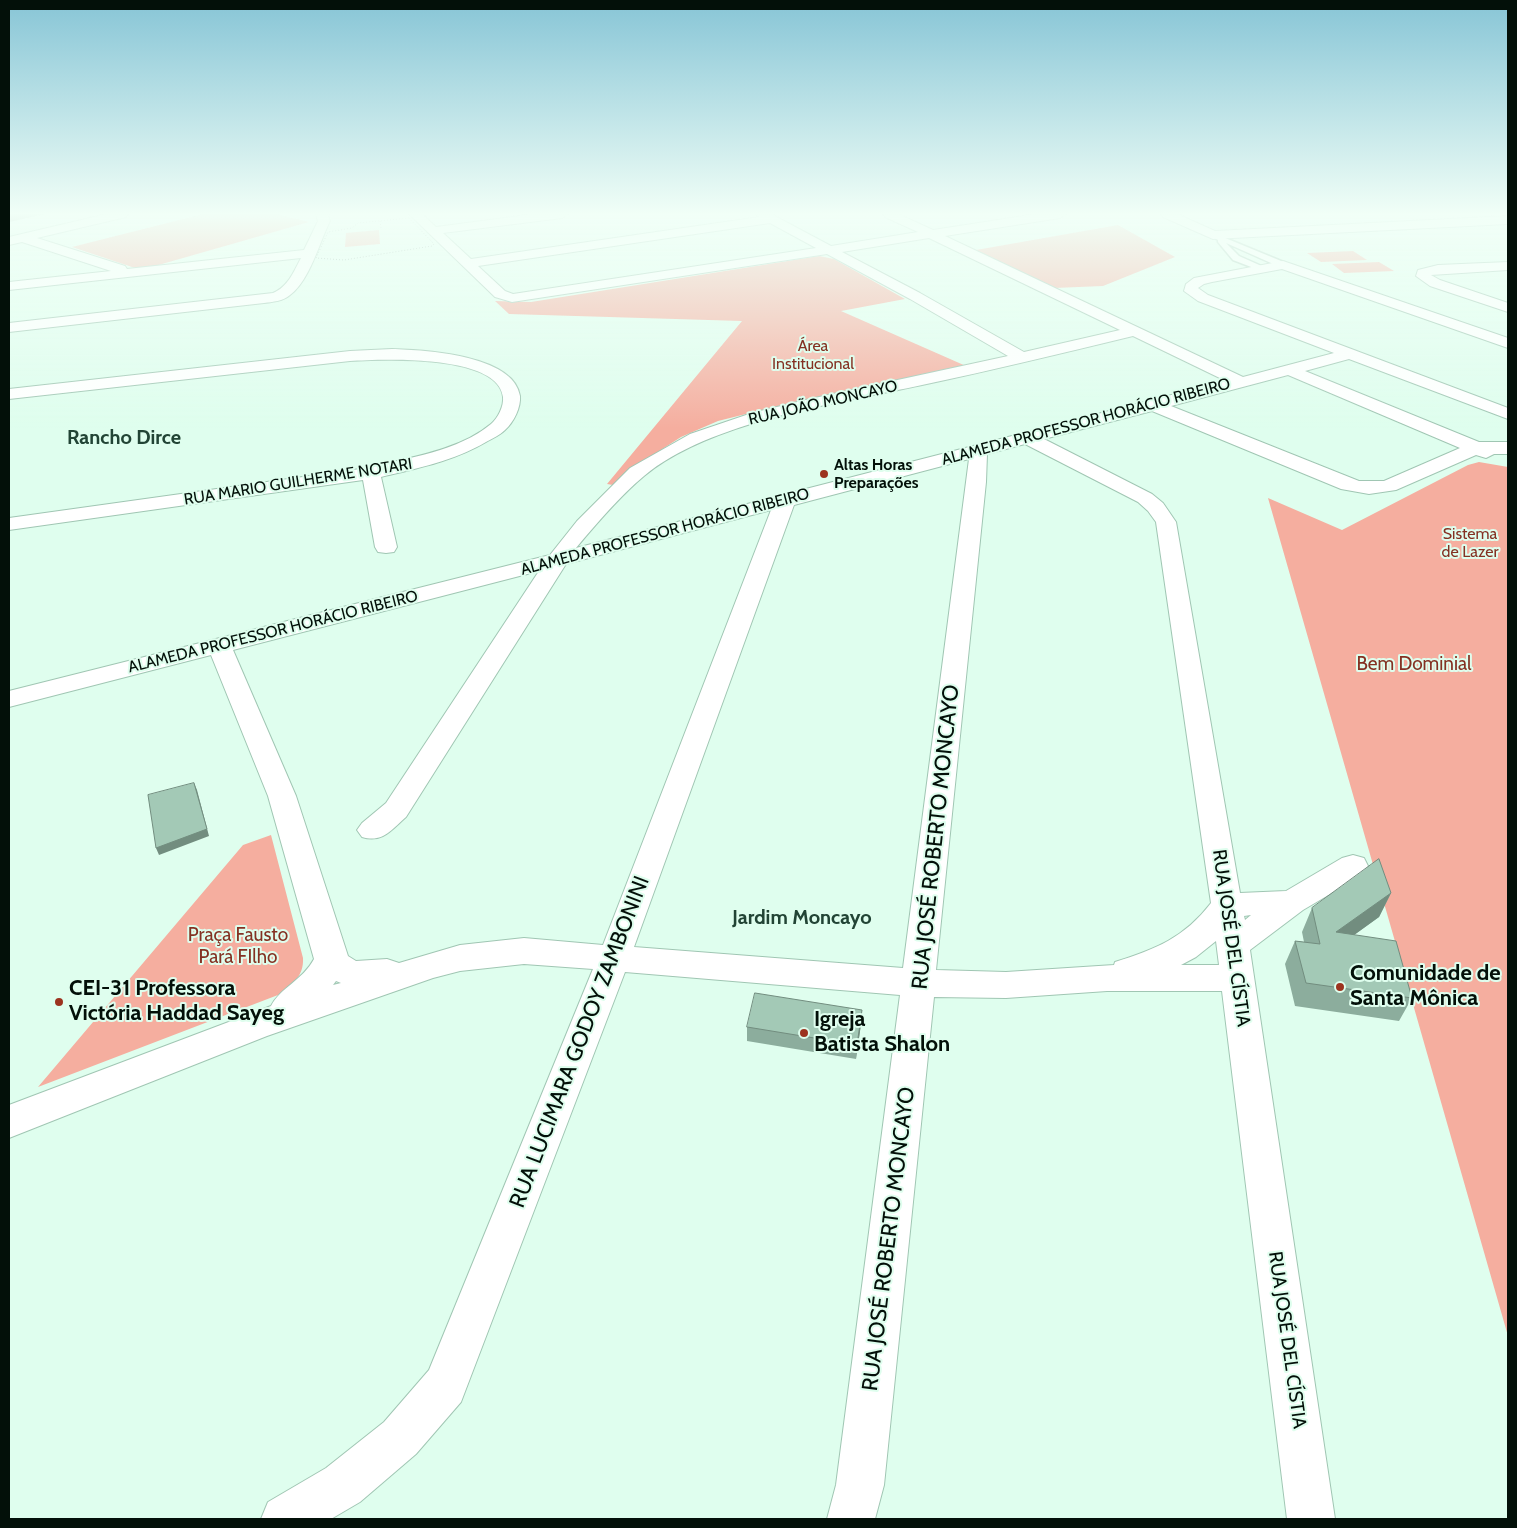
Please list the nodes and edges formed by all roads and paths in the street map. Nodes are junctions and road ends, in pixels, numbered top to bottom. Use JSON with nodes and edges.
{"nodes":[{"id":1,"x":292,"y":285,"type":"edge"},
{"id":2,"x":490,"y":285,"type":"edge"},
{"id":3,"x":602,"y":285,"type":"edge"},
{"id":4,"x":895,"y":285,"type":"edge"},
{"id":5,"x":1035,"y":285,"type":"edge"},
{"id":6,"x":1193,"y":285,"type":"edge"},
{"id":7,"x":1331,"y":285,"type":"edge"},
{"id":8,"x":1441,"y":285,"type":"edge"},
{"id":9,"x":1508,"y":308,"type":"edge"},
{"id":10,"x":9,"y":328,"type":"edge"},
{"id":11,"x":1132,"y":332,"type":"junction"},
{"id":12,"x":1508,"y":343,"type":"edge"},
{"id":13,"x":1350,"y":354,"type":"junction"},
{"id":14,"x":1021,"y":357,"type":"junction"},
{"id":15,"x":1289,"y":370,"type":"junction"},
{"id":16,"x":1240,"y":382,"type":"junction"},
{"id":17,"x":9,"y":396,"type":"edge"},
{"id":18,"x":1154,"y":405,"type":"junction"},
{"id":19,"x":1508,"y":414,"type":"edge"},
{"id":20,"x":1027,"y":438,"type":"junction"},
{"id":21,"x":1476,"y":448,"type":"junction"},
{"id":22,"x":1508,"y":448,"type":"edge"},
{"id":23,"x":1508,"y":461,"type":"edge"},
{"id":24,"x":924,"y":465,"type":"junction"},
{"id":25,"x":977,"y":466,"type":"junction"},
{"id":26,"x":371,"y":473,"type":"junction"},
{"id":27,"x":785,"y":501,"type":"junction"},
{"id":28,"x":589,"y":520,"type":"junction"},
{"id":29,"x":710,"y":520,"type":"junction"},
{"id":30,"x":9,"y":524,"type":"edge"},
{"id":31,"x":770,"y":538,"type":"junction"},
{"id":32,"x":636,"y":539,"type":"junction"},
{"id":33,"x":386,"y":547,"type":"dead end"},
{"id":34,"x":559,"y":559,"type":"junction"},
{"id":35,"x":219,"y":645,"type":"junction"},
{"id":36,"x":9,"y":699,"type":"edge"},
{"id":37,"x":372,"y":830,"type":"dead end"},
{"id":38,"x":1353,"y":866,"type":"dead end"},
{"id":39,"x":1221,"y":869,"type":"junction"},
{"id":40,"x":1292,"y":902,"type":"junction"},
{"id":41,"x":1227,"y":905,"type":"junction"},
{"id":42,"x":1233,"y":945,"type":"junction"},
{"id":43,"x":614,"y":958,"type":"junction"},
{"id":44,"x":331,"y":959,"type":"junction"},
{"id":45,"x":429,"y":966,"type":"junction"},
{"id":46,"x":1107,"y":978,"type":"junction"},
{"id":47,"x":1238,"y":978,"type":"junction"},
{"id":48,"x":919,"y":983,"type":"junction"},
{"id":49,"x":255,"y":1026,"type":"junction"},
{"id":50,"x":9,"y":1122,"type":"edge"},
{"id":51,"x":285,"y":1519,"type":"edge"},
{"id":52,"x":851,"y":1519,"type":"edge"},
{"id":53,"x":1311,"y":1519,"type":"edge"}],
"edges":[{"from":1,"to":10,"type":"street"},
{"from":2,"to":3,"type":"street"},
{"from":4,"to":14,"type":"street"},
{"from":5,"to":11,"type":"street"},
{"from":6,"to":13,"type":"street"},
{"from":7,"to":12,"type":"street"},
{"from":8,"to":9,"type":"street"},
{"from":11,"to":14,"type":"street","name":"RUA JOÃO MONCAYO"},
{"from":11,"to":16,"type":"street"},
{"from":13,"to":15,"type":"street","name":"ALAMEDA PROFESSOR HORÁCIO RIBEIRO"},
{"from":13,"to":19,"type":"street"},
{"from":14,"to":28,"type":"street","name":"RUA JOÃO MONCAYO"},
{"from":15,"to":16,"type":"street","name":"ALAMEDA PROFESSOR HORÁCIO RIBEIRO"},
{"from":15,"to":21,"type":"street"},
{"from":16,"to":18,"type":"street","name":"ALAMEDA PROFESSOR HORÁCIO RIBEIRO"},
{"from":17,"to":26,"type":"street","name":"RUA MARIO GUILHERME NOTARI"},
{"from":18,"to":20,"type":"street","name":"ALAMEDA PROFESSOR HORÁCIO RIBEIRO"},
{"from":18,"to":21,"type":"street"},
{"from":20,"to":25,"type":"street","name":"ALAMEDA PROFESSOR HORÁCIO RIBEIRO"},
{"from":20,"to":39,"type":"street","name":"RUA JOSÉ DEL CÍSTIA"},
{"from":21,"to":22,"type":"street"},
{"from":21,"to":23,"type":"street"},
{"from":24,"to":25,"type":"street","name":"ALAMEDA PROFESSOR HORÁCIO RIBEIRO"},
{"from":24,"to":25,"type":"street"},
{"from":24,"to":27,"type":"street","name":"ALAMEDA PROFESSOR HORÁCIO RIBEIRO"},
{"from":25,"to":48,"type":"street","name":"RUA JOSÉ ROBERTO MONCAYO"},
{"from":26,"to":30,"type":"street","name":"RUA MARIO GUILHERME NOTARI"},
{"from":26,"to":33,"type":"street"},
{"from":27,"to":29,"type":"street","name":"ALAMEDA PROFESSOR HORÁCIO RIBEIRO"},
{"from":27,"to":31,"type":"street","name":"RUA LUCIMARA GODOY ZAMBONINI"},
{"from":28,"to":32,"type":"street"},
{"from":28,"to":34,"type":"street","name":"RUA JOÃO MONCAYO"},
{"from":29,"to":31,"type":"street"},
{"from":29,"to":32,"type":"street","name":"ALAMEDA PROFESSOR HORÁCIO RIBEIRO"},
{"from":31,"to":43,"type":"street","name":"RUA LUCIMARA GODOY ZAMBONINI"},
{"from":32,"to":34,"type":"street","name":"ALAMEDA PROFESSOR HORÁCIO RIBEIRO"},
{"from":34,"to":35,"type":"street","name":"ALAMEDA PROFESSOR HORÁCIO RIBEIRO"},
{"from":34,"to":37,"type":"street","name":"RUA JOÃO MONCAYO"},
{"from":35,"to":36,"type":"street","name":"ALAMEDA PROFESSOR HORÁCIO RIBEIRO"},
{"from":35,"to":44,"type":"street"},
{"from":38,"to":40,"type":"street"},
{"from":39,"to":40,"type":"street"},
{"from":39,"to":41,"type":"street","name":"RUA JOSÉ DEL CÍSTIA"},
{"from":40,"to":41,"type":"street"},
{"from":40,"to":42,"type":"street"},
{"from":41,"to":42,"type":"street","name":"RUA JOSÉ DEL CÍSTIA"},
{"from":41,"to":46,"type":"street"},
{"from":42,"to":47,"type":"street","name":"RUA JOSÉ DEL CÍSTIA"},
{"from":43,"to":45,"type":"street"},
{"from":43,"to":48,"type":"street"},
{"from":43,"to":51,"type":"street","name":"RUA LUCIMARA GODOY ZAMBONINI"},
{"from":44,"to":45,"type":"street"},
{"from":44,"to":49,"type":"street"},
{"from":45,"to":49,"type":"street"},
{"from":46,"to":47,"type":"street"},
{"from":46,"to":48,"type":"street"},
{"from":47,"to":53,"type":"street","name":"RUA JOSÉ DEL CÍSTIA"},
{"from":48,"to":52,"type":"street","name":"RUA JOSÉ ROBERTO MONCAYO"},
{"from":49,"to":50,"type":"street"}]}
